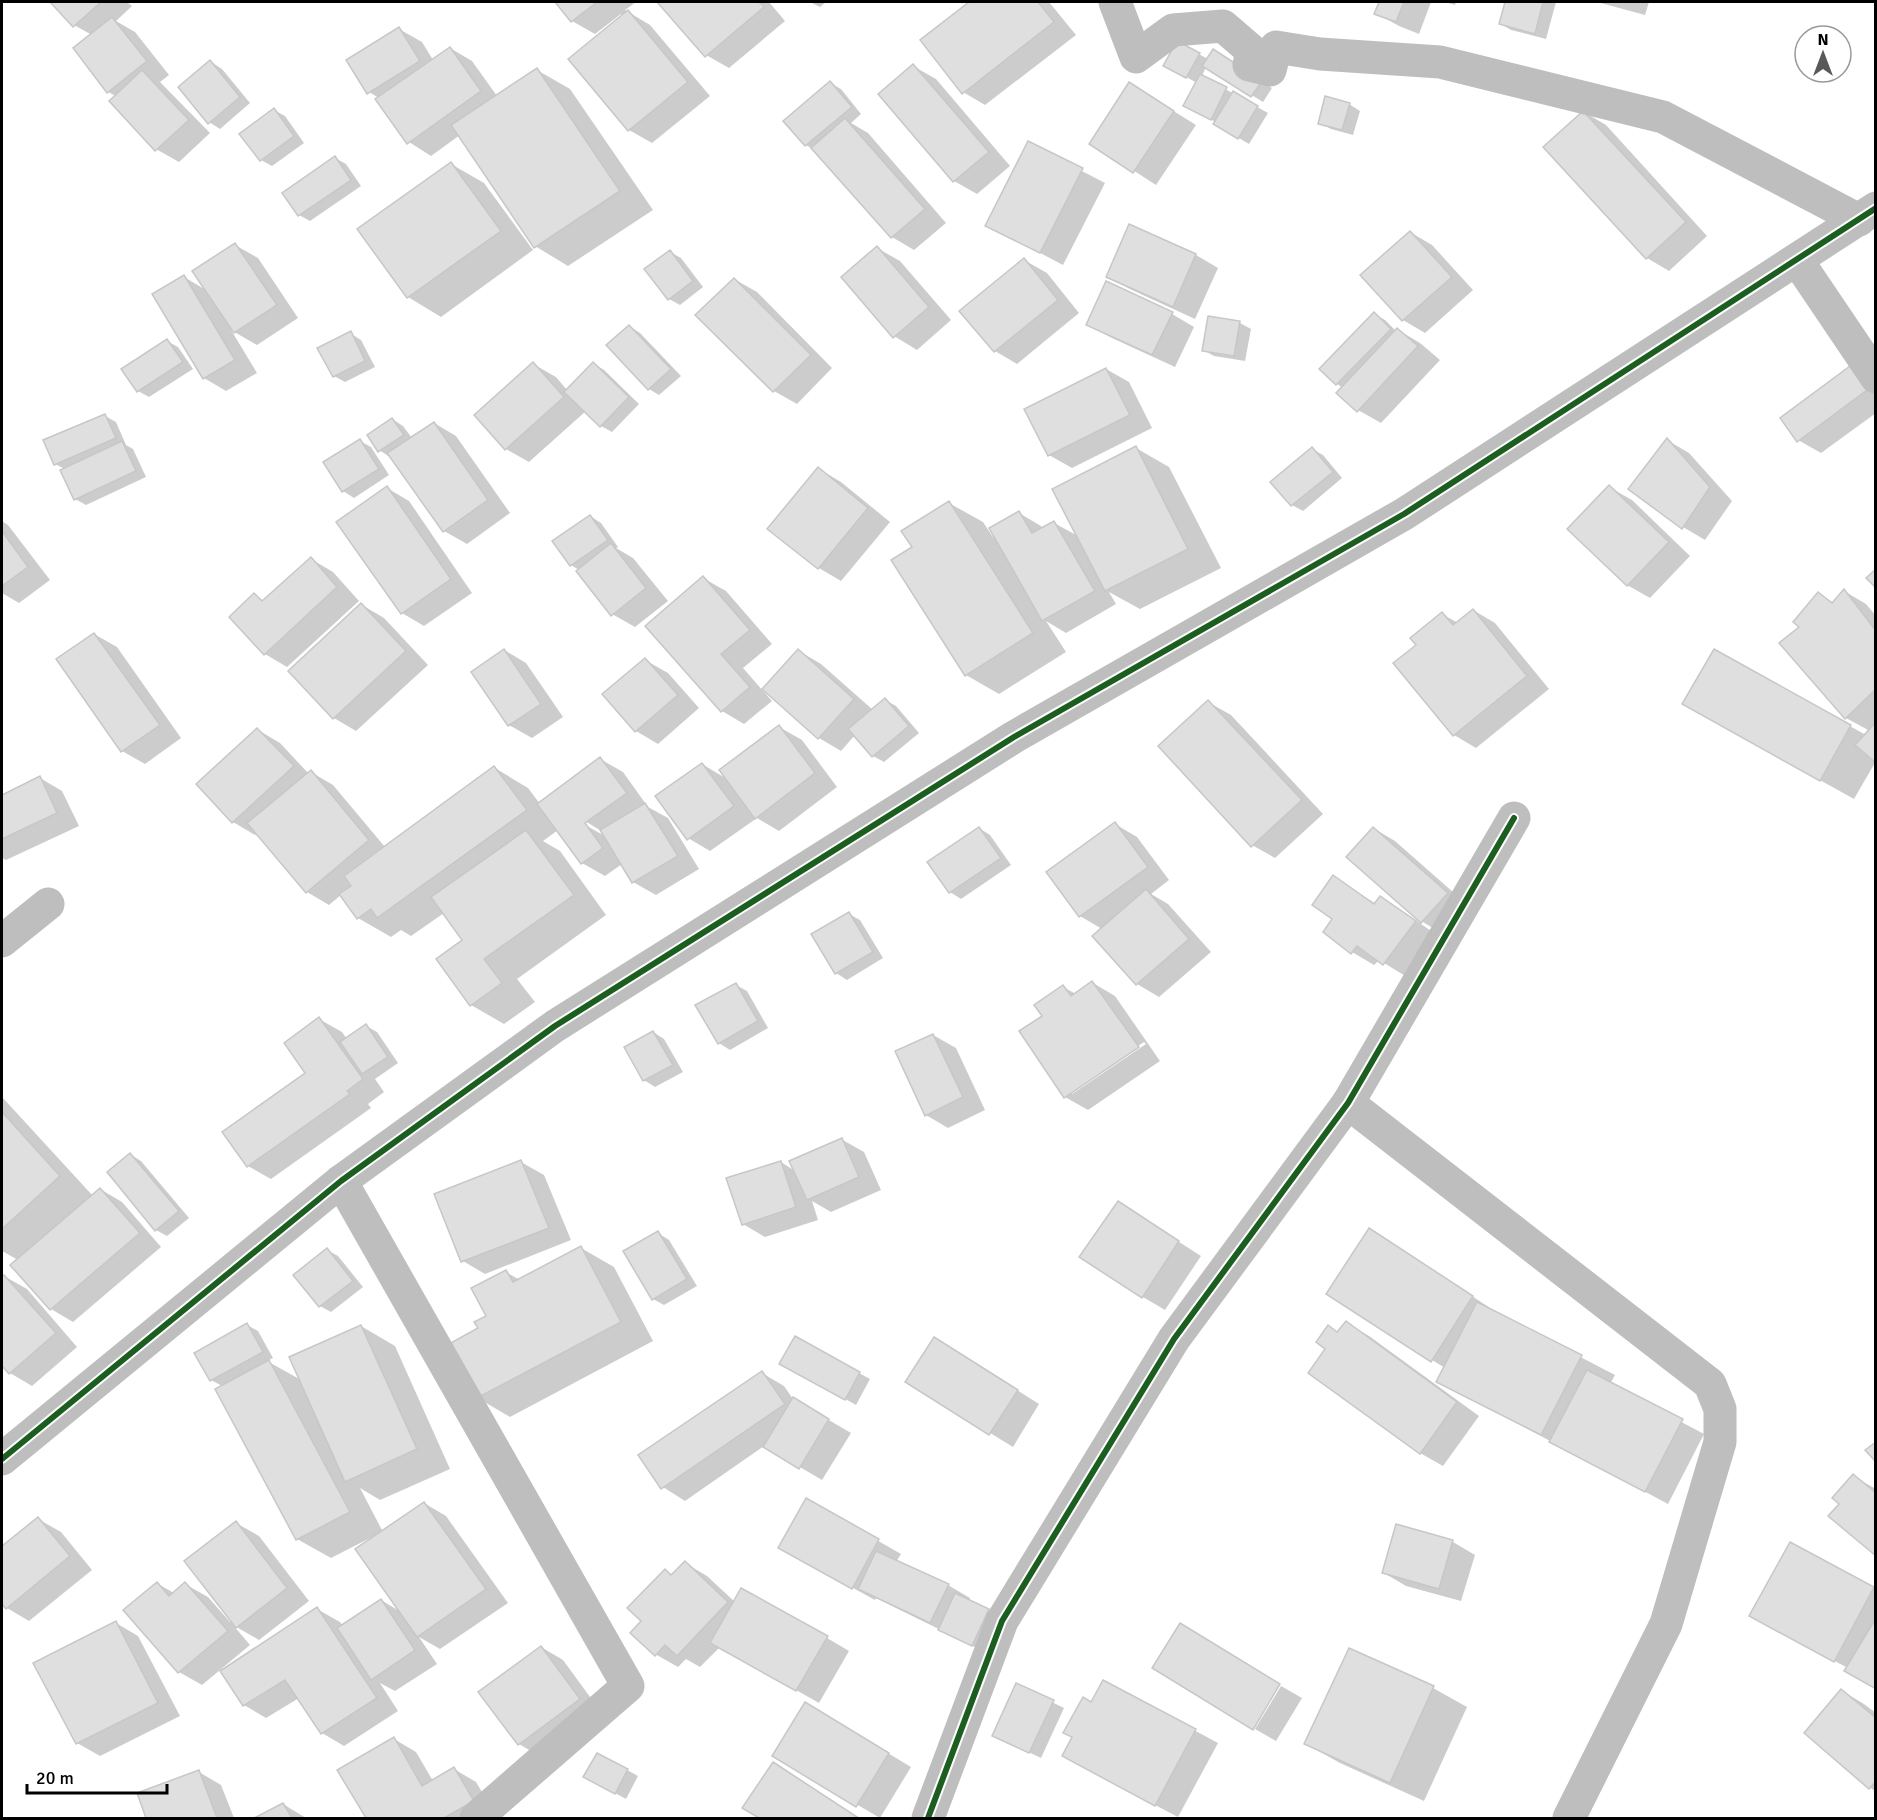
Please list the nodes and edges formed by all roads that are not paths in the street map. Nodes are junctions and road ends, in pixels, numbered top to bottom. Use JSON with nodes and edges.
{"nodes":[{"id":1,"x":1115,"y":2,"type":"edge"},
{"id":2,"x":1867,"y":214,"type":"edge"},
{"id":3,"x":1797,"y":260,"type":"junction"},
{"id":4,"x":1875,"y":377,"type":"edge"},
{"id":5,"x":1514,"y":818,"type":"dead end"},
{"id":6,"x":48,"y":904,"type":"dead end"},
{"id":7,"x":2,"y":941,"type":"edge"},
{"id":8,"x":1348,"y":1103,"type":"junction"},
{"id":9,"x":341,"y":1181,"type":"junction"},
{"id":10,"x":2,"y":1459,"type":"edge"},
{"id":11,"x":476,"y":1818,"type":"edge"},
{"id":12,"x":928,"y":1818,"type":"edge"},
{"id":13,"x":1569,"y":1818,"type":"edge"}],
"edges":[{"from":1,"to":2,"type":"street"},
{"from":2,"to":3,"type":"street"},
{"from":3,"to":4,"type":"street"},
{"from":3,"to":9,"type":"street"},
{"from":5,"to":8,"type":"street"},
{"from":6,"to":7,"type":"street"},
{"from":8,"to":12,"type":"street"},
{"from":8,"to":13,"type":"street"},
{"from":9,"to":10,"type":"street"},
{"from":9,"to":11,"type":"street"}]}
